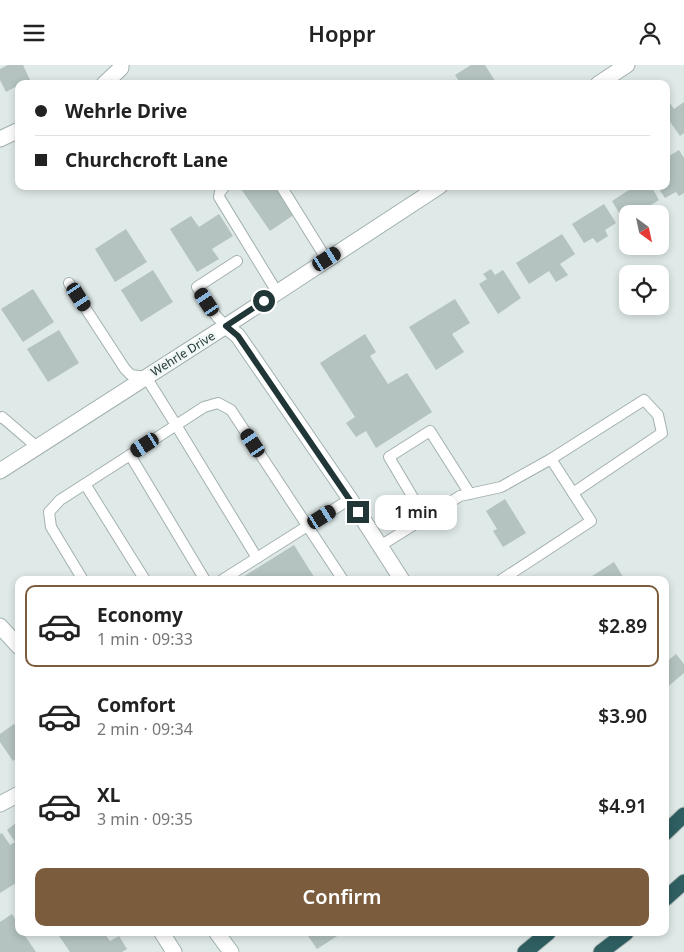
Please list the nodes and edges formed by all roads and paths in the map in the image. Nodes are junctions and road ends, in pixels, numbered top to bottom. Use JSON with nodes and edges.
{"nodes":[{"id":1,"x":121,"y":65,"type":"edge"},
{"id":2,"x":627,"y":65,"type":"edge"},
{"id":3,"x":108,"y":80,"type":"edge"},
{"id":4,"x":604,"y":80,"type":"edge"},
{"id":5,"x":15,"y":132,"type":"edge"},
{"id":6,"x":0,"y":139,"type":"edge"},
{"id":7,"x":221,"y":190,"type":"edge"},
{"id":8,"x":284,"y":190,"type":"edge"},
{"id":9,"x":434,"y":190,"type":"edge"},
{"id":10,"x":327,"y":259,"type":"junction"},
{"id":11,"x":236,"y":261,"type":"dead end"},
{"id":12,"x":70,"y":283,"type":"dead end"},
{"id":13,"x":277,"y":292,"type":"junction"},
{"id":14,"x":226,"y":326,"type":"junction"},
{"id":15,"x":146,"y":377,"type":"junction"},
{"id":16,"x":0,"y":418,"type":"edge"},
{"id":17,"x":176,"y":425,"type":"junction"},
{"id":18,"x":37,"y":447,"type":"junction"},
{"id":19,"x":130,"y":455,"type":"junction"},
{"id":20,"x":551,"y":459,"type":"junction"},
{"id":21,"x":0,"y":471,"type":"edge"},
{"id":22,"x":85,"y":484,"type":"junction"},
{"id":23,"x":573,"y":493,"type":"junction"},
{"id":24,"x":470,"y":494,"type":"junction"},
{"id":25,"x":350,"y":499,"type":"junction"},
{"id":26,"x":426,"y":518,"type":"junction"},
{"id":27,"x":308,"y":526,"type":"junction"},
{"id":28,"x":380,"y":546,"type":"junction"},
{"id":29,"x":257,"y":558,"type":"junction"},
{"id":30,"x":81,"y":576,"type":"edge"},
{"id":31,"x":142,"y":576,"type":"edge"},
{"id":32,"x":203,"y":576,"type":"edge"},
{"id":33,"x":228,"y":576,"type":"edge"},
{"id":34,"x":340,"y":576,"type":"edge"},
{"id":35,"x":399,"y":576,"type":"edge"},
{"id":36,"x":507,"y":576,"type":"edge"},
{"id":37,"x":0,"y":625,"type":"edge"},
{"id":38,"x":15,"y":642,"type":"edge"},
{"id":39,"x":15,"y":796,"type":"edge"},
{"id":40,"x":0,"y":804,"type":"edge"},
{"id":41,"x":684,"y":815,"type":"edge"},
{"id":42,"x":669,"y":829,"type":"edge"},
{"id":43,"x":684,"y":882,"type":"edge"},
{"id":44,"x":669,"y":895,"type":"edge"},
{"id":45,"x":164,"y":936,"type":"edge"},
{"id":46,"x":219,"y":936,"type":"edge"},
{"id":47,"x":545,"y":936,"type":"edge"},
{"id":48,"x":622,"y":936,"type":"edge"},
{"id":49,"x":174,"y":952,"type":"edge"},
{"id":50,"x":231,"y":952,"type":"edge"},
{"id":51,"x":526,"y":952,"type":"edge"},
{"id":52,"x":601,"y":952,"type":"edge"}],
"edges":[{"from":1,"to":3,"type":"street"},
{"from":2,"to":4,"type":"street"},
{"from":5,"to":6,"type":"street"},
{"from":7,"to":13,"type":"lane"},
{"from":8,"to":10,"type":"lane"},
{"from":9,"to":10,"type":"street","name":"Wehrle Drive"},
{"from":10,"to":13,"type":"street","name":"Wehrle Drive"},
{"from":11,"to":14,"type":"lane"},
{"from":12,"to":15,"type":"lane"},
{"from":13,"to":14,"type":"street","name":"Wehrle Drive"},
{"from":14,"to":15,"type":"street","name":"Wehrle Drive"},
{"from":14,"to":25,"type":"street"},
{"from":15,"to":17,"type":"lane"},
{"from":15,"to":18,"type":"street","name":"Wehrle Drive"},
{"from":16,"to":18,"type":"lane"},
{"from":17,"to":19,"type":"lane"},
{"from":17,"to":27,"type":"lane"},
{"from":17,"to":29,"type":"lane"},
{"from":18,"to":21,"type":"street","name":"Wehrle Drive"},
{"from":19,"to":22,"type":"lane"},
{"from":19,"to":32,"type":"lane"},
{"from":20,"to":23,"type":"lane"},
{"from":20,"to":23,"type":"lane"},
{"from":20,"to":24,"type":"lane"},
{"from":22,"to":30,"type":"lane"},
{"from":22,"to":31,"type":"lane"},
{"from":23,"to":36,"type":"lane"},
{"from":24,"to":26,"type":"lane"},
{"from":24,"to":26,"type":"lane"},
{"from":25,"to":27,"type":"lane"},
{"from":25,"to":28,"type":"street"},
{"from":26,"to":28,"type":"lane"},
{"from":27,"to":29,"type":"lane"},
{"from":27,"to":34,"type":"lane"},
{"from":28,"to":35,"type":"street"},
{"from":29,"to":33,"type":"lane"},
{"from":37,"to":38,"type":"street"},
{"from":39,"to":40,"type":"street"},
{"from":41,"to":42,"type":"highway"},
{"from":43,"to":44,"type":"highway"},
{"from":45,"to":49,"type":"street"},
{"from":46,"to":50,"type":"street"},
{"from":47,"to":51,"type":"highway"},
{"from":48,"to":52,"type":"highway"}]}
